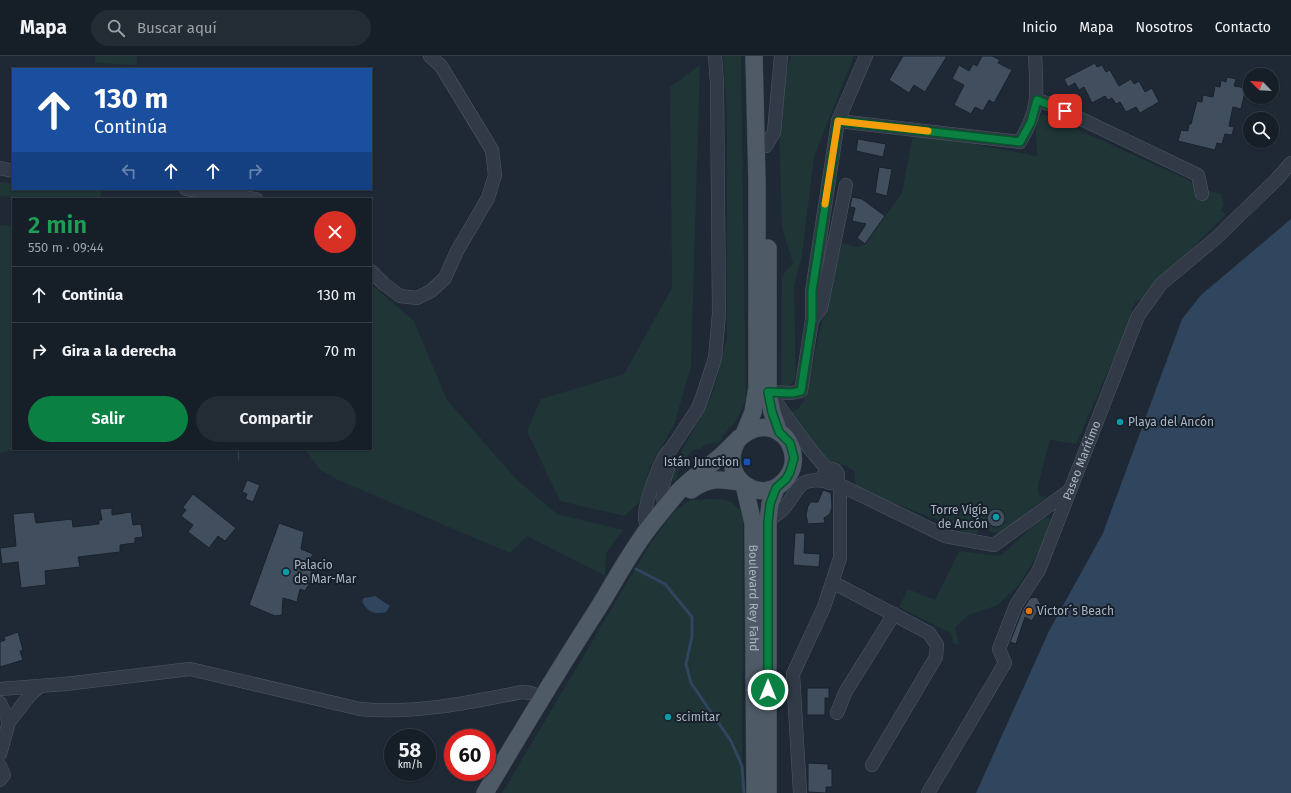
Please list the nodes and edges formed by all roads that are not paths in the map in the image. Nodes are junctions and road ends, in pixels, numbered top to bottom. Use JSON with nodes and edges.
{"nodes":[{"id":1,"x":430,"y":56,"type":"edge"},
{"id":2,"x":715,"y":56,"type":"edge"},
{"id":3,"x":754,"y":56,"type":"edge"},
{"id":4,"x":764,"y":56,"type":"edge"},
{"id":5,"x":781,"y":56,"type":"edge"},
{"id":6,"x":866,"y":56,"type":"edge"},
{"id":7,"x":1035,"y":56,"type":"edge"},
{"id":8,"x":1037,"y":100,"type":"junction"},
{"id":9,"x":838,"y":121,"type":"junction"},
{"id":10,"x":766,"y":146,"type":"junction"},
{"id":11,"x":1291,"y":163,"type":"edge"},
{"id":12,"x":0,"y":168,"type":"edge"},
{"id":13,"x":12,"y":171,"type":"edge"},
{"id":14,"x":846,"y":185,"type":"dead end"},
{"id":15,"x":193,"y":190,"type":"edge"},
{"id":16,"x":1202,"y":194,"type":"dead end"},
{"id":17,"x":249,"y":198,"type":"edge"},
{"id":18,"x":372,"y":272,"type":"edge"},
{"id":19,"x":812,"y":320,"type":"junction"},
{"id":20,"x":768,"y":392,"type":"junction"},
{"id":21,"x":779,"y":432,"type":"junction"},
{"id":22,"x":741,"y":436,"type":"junction"},
{"id":23,"x":671,"y":449,"type":"junction"},
{"id":24,"x":663,"y":483,"type":"junction"},
{"id":25,"x":742,"y":483,"type":"junction"},
{"id":26,"x":776,"y":488,"type":"junction"},
{"id":27,"x":1069,"y":491,"type":"junction"},
{"id":28,"x":651,"y":492,"type":"junction"},
{"id":29,"x":672,"y":500,"type":"junction"},
{"id":30,"x":760,"y":523,"type":"junction"},
{"id":31,"x":648,"y":530,"type":"junction"},
{"id":32,"x":832,"y":582,"type":"junction"},
{"id":33,"x":894,"y":614,"type":"junction"},
{"id":34,"x":40,"y":686,"type":"junction"},
{"id":35,"x":0,"y":689,"type":"edge"},
{"id":36,"x":541,"y":697,"type":"junction"},
{"id":37,"x":0,"y":703,"type":"edge"},
{"id":38,"x":837,"y":713,"type":"dead end"},
{"id":39,"x":9,"y":722,"type":"junction"},
{"id":40,"x":0,"y":754,"type":"edge"},
{"id":41,"x":872,"y":765,"type":"dead end"},
{"id":42,"x":0,"y":766,"type":"edge"},
{"id":43,"x":0,"y":780,"type":"edge"},
{"id":44,"x":485,"y":793,"type":"edge"},
{"id":45,"x":755,"y":793,"type":"edge"},
{"id":46,"x":768,"y":793,"type":"edge"},
{"id":47,"x":800,"y":793,"type":"edge"},
{"id":48,"x":928,"y":793,"type":"edge"}],
"edges":[{"from":1,"to":18,"type":"street"},
{"from":2,"to":23,"type":"street"},
{"from":3,"to":22,"type":"main road"},
{"from":4,"to":10,"type":"main road"},
{"from":5,"to":10,"type":"street"},
{"from":6,"to":9,"type":"street"},
{"from":7,"to":8,"type":"street"},
{"from":8,"to":9,"type":"street"},
{"from":8,"to":16,"type":"street"},
{"from":9,"to":19,"type":"street"},
{"from":10,"to":20,"type":"main road"},
{"from":11,"to":27,"type":"street","name":"Paseo Marítimo"},
{"from":12,"to":13,"type":"street"},
{"from":14,"to":19,"type":"street"},
{"from":15,"to":17,"type":"street"},
{"from":19,"to":20,"type":"street"},
{"from":20,"to":21,"type":"main road"},
{"from":20,"to":30,"type":"street"},
{"from":21,"to":22,"type":"main road"},
{"from":21,"to":26,"type":"main road"},
{"from":22,"to":25,"type":"main road"},
{"from":22,"to":29,"type":"main road"},
{"from":23,"to":24,"type":"street"},
{"from":23,"to":28,"type":"street"},
{"from":24,"to":29,"type":"street"},
{"from":24,"to":29,"type":"street"},
{"from":25,"to":26,"type":"main road"},
{"from":25,"to":29,"type":"main road"},
{"from":25,"to":30,"type":"main road"},
{"from":26,"to":30,"type":"main road","name":"Boulevard Rey Fahd"},
{"from":27,"to":32,"type":"street"},
{"from":27,"to":48,"type":"street","name":"Paseo Marítimo"},
{"from":28,"to":29,"type":"street"},
{"from":28,"to":31,"type":"street"},
{"from":29,"to":31,"type":"main road"},
{"from":30,"to":45,"type":"main road","name":"Boulevard Rey Fahd"},
{"from":30,"to":46,"type":"main road","name":"Boulevard Rey Fahd"},
{"from":31,"to":36,"type":"main road"},
{"from":32,"to":33,"type":"street"},
{"from":32,"to":47,"type":"street"},
{"from":33,"to":38,"type":"street"},
{"from":33,"to":41,"type":"street"},
{"from":34,"to":35,"type":"street"},
{"from":34,"to":36,"type":"street"},
{"from":34,"to":39,"type":"street"},
{"from":36,"to":44,"type":"main road"},
{"from":37,"to":39,"type":"street"},
{"from":39,"to":40,"type":"street"},
{"from":42,"to":43,"type":"street"}]}
